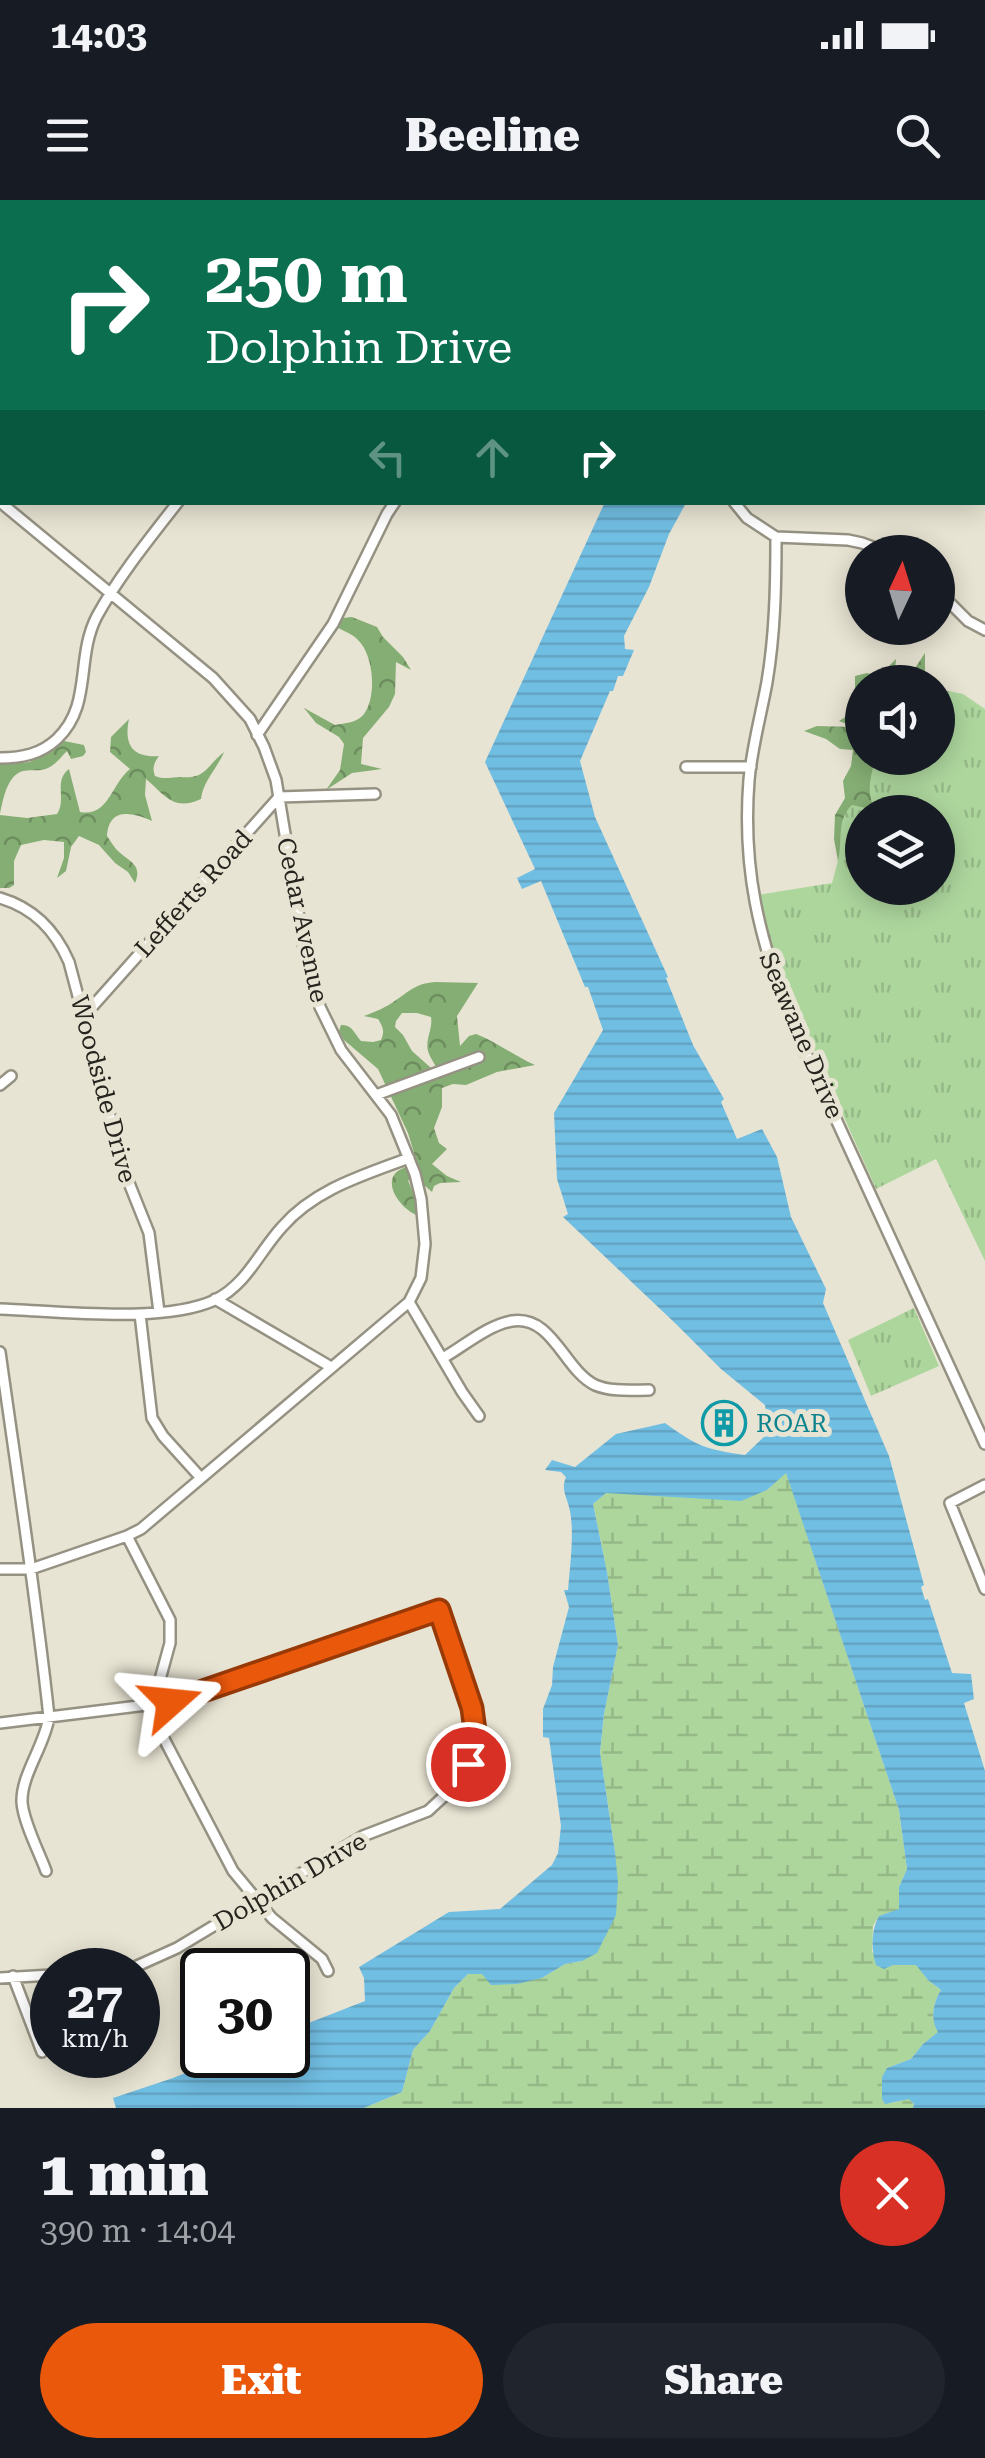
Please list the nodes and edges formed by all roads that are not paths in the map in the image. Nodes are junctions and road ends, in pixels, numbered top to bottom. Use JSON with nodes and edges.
{"nodes":[{"id":1,"x":4,"y":505,"type":"edge"},
{"id":2,"x":176,"y":505,"type":"edge"},
{"id":3,"x":393,"y":505,"type":"edge"},
{"id":4,"x":737,"y":505,"type":"edge"},
{"id":5,"x":776,"y":538,"type":"junction"},
{"id":6,"x":845,"y":540,"type":"edge"},
{"id":7,"x":111,"y":594,"type":"junction"},
{"id":8,"x":955,"y":608,"type":"edge"},
{"id":9,"x":985,"y":630,"type":"edge"},
{"id":10,"x":257,"y":734,"type":"junction"},
{"id":11,"x":0,"y":758,"type":"edge"},
{"id":12,"x":686,"y":767,"type":"dead end"},
{"id":13,"x":751,"y":767,"type":"junction"},
{"id":14,"x":375,"y":794,"type":"dead end"},
{"id":15,"x":279,"y":798,"type":"junction"},
{"id":16,"x":0,"y":898,"type":"edge"},
{"id":17,"x":84,"y":1016,"type":"junction"},
{"id":18,"x":480,"y":1057,"type":"dead end"},
{"id":19,"x":11,"y":1076,"type":"dead end"},
{"id":20,"x":0,"y":1085,"type":"edge"},
{"id":21,"x":376,"y":1095,"type":"junction"},
{"id":22,"x":409,"y":1158,"type":"junction"},
{"id":23,"x":215,"y":1299,"type":"junction"},
{"id":24,"x":409,"y":1302,"type":"junction"},
{"id":25,"x":0,"y":1309,"type":"edge"},
{"id":26,"x":159,"y":1312,"type":"junction"},
{"id":27,"x":140,"y":1314,"type":"junction"},
{"id":28,"x":0,"y":1352,"type":"edge"},
{"id":29,"x":443,"y":1358,"type":"junction"},
{"id":30,"x":332,"y":1368,"type":"junction"},
{"id":31,"x":649,"y":1390,"type":"dead end"},
{"id":32,"x":4,"y":1400,"type":"edge"},
{"id":33,"x":479,"y":1416,"type":"dead end"},
{"id":34,"x":985,"y":1444,"type":"edge"},
{"id":35,"x":201,"y":1478,"type":"junction"},
{"id":36,"x":985,"y":1485,"type":"edge"},
{"id":37,"x":127,"y":1536,"type":"junction"},
{"id":38,"x":0,"y":1569,"type":"edge"},
{"id":39,"x":31,"y":1569,"type":"junction"},
{"id":40,"x":985,"y":1589,"type":"edge"},
{"id":41,"x":153,"y":1704,"type":"junction"},
{"id":42,"x":49,"y":1717,"type":"junction"},
{"id":43,"x":0,"y":1724,"type":"edge"},
{"id":44,"x":46,"y":1870,"type":"dead end"},
{"id":45,"x":256,"y":1900,"type":"junction"},
{"id":46,"x":160,"y":1956,"type":"edge"},
{"id":47,"x":328,"y":1971,"type":"dead end"},
{"id":48,"x":13,"y":1976,"type":"junction"},
{"id":49,"x":30,"y":1976,"type":"edge"},
{"id":50,"x":0,"y":1978,"type":"edge"},
{"id":51,"x":30,"y":2021,"type":"edge"}],
"edges":[{"from":1,"to":7,"type":"street","name":"Cedar Avenue"},
{"from":2,"to":7,"type":"street"},
{"from":3,"to":10,"type":"street"},
{"from":4,"to":5,"type":"street"},
{"from":5,"to":6,"type":"street"},
{"from":5,"to":13,"type":"street","name":"Seawane Drive"},
{"from":7,"to":10,"type":"street","name":"Cedar Avenue"},
{"from":7,"to":11,"type":"street"},
{"from":8,"to":9,"type":"street"},
{"from":10,"to":15,"type":"street","name":"Cedar Avenue"},
{"from":12,"to":13,"type":"street"},
{"from":13,"to":34,"type":"street","name":"Seawane Drive"},
{"from":14,"to":15,"type":"street"},
{"from":15,"to":17,"type":"street","name":"Lefferts Road"},
{"from":15,"to":21,"type":"street","name":"Cedar Avenue"},
{"from":16,"to":17,"type":"street","name":"Woodside Drive"},
{"from":17,"to":26,"type":"street","name":"Woodside Drive"},
{"from":18,"to":21,"type":"street"},
{"from":19,"to":20,"type":"street"},
{"from":21,"to":22,"type":"street","name":"Cedar Avenue"},
{"from":22,"to":23,"type":"street"},
{"from":22,"to":24,"type":"street","name":"Cedar Avenue"},
{"from":23,"to":26,"type":"street"},
{"from":23,"to":30,"type":"street"},
{"from":24,"to":29,"type":"street"},
{"from":24,"to":30,"type":"street"},
{"from":25,"to":27,"type":"street"},
{"from":26,"to":27,"type":"street"},
{"from":27,"to":35,"type":"street"},
{"from":28,"to":32,"type":"street"},
{"from":29,"to":31,"type":"street"},
{"from":29,"to":33,"type":"street"},
{"from":30,"to":35,"type":"street"},
{"from":32,"to":39,"type":"street"},
{"from":35,"to":37,"type":"street"},
{"from":36,"to":40,"type":"street"},
{"from":37,"to":39,"type":"street"},
{"from":37,"to":41,"type":"street"},
{"from":38,"to":39,"type":"street"},
{"from":39,"to":42,"type":"street"},
{"from":41,"to":42,"type":"street"},
{"from":41,"to":45,"type":"street"},
{"from":41,"to":45,"type":"street","name":"Dolphin Drive"},
{"from":42,"to":43,"type":"street"},
{"from":42,"to":44,"type":"street"},
{"from":45,"to":46,"type":"street","name":"Dolphin Drive"},
{"from":45,"to":47,"type":"street"},
{"from":48,"to":49,"type":"street"},
{"from":48,"to":50,"type":"street"},
{"from":48,"to":51,"type":"street"}]}
